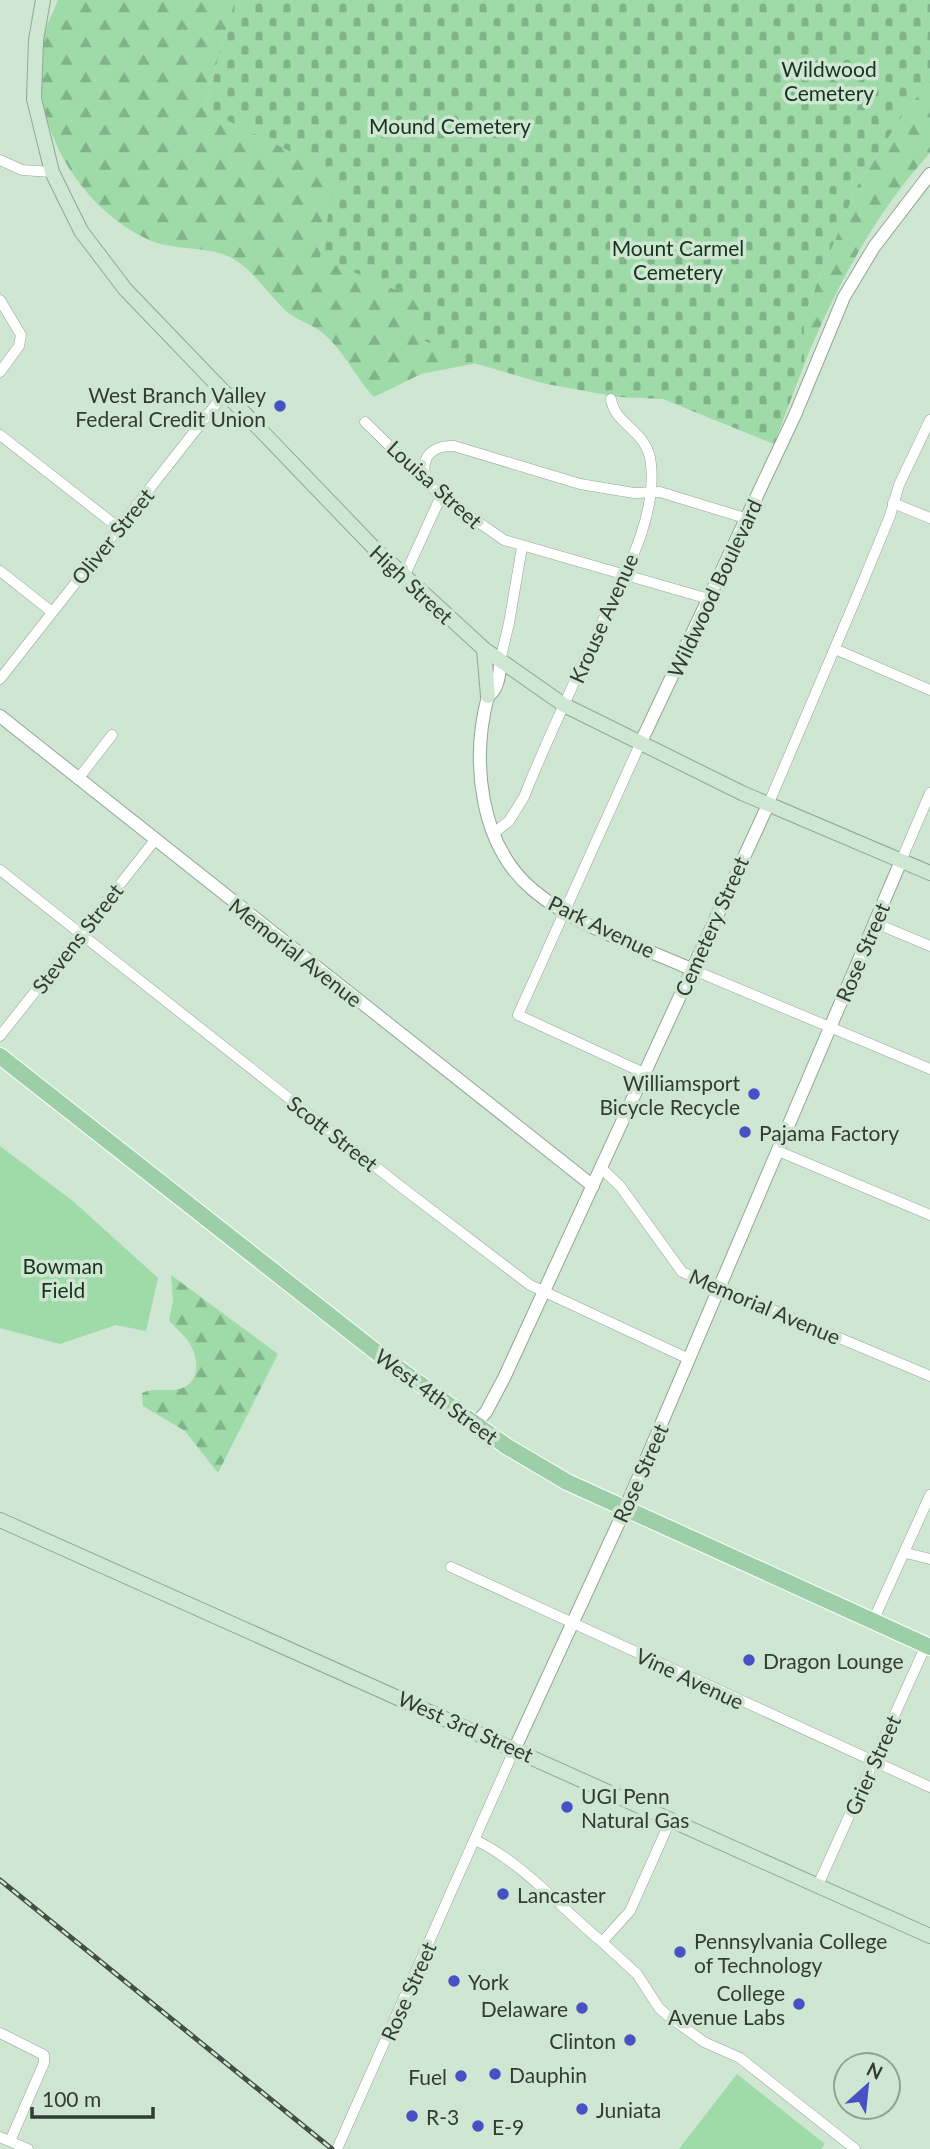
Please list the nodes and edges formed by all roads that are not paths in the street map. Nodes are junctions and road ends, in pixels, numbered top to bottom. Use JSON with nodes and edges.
{"nodes":[{"id":1,"x":43,"y":0,"type":"edge"},
{"id":2,"x":0,"y":160,"type":"edge"},
{"id":3,"x":52,"y":172,"type":"junction"},
{"id":4,"x":930,"y":174,"type":"edge"},
{"id":5,"x":0,"y":300,"type":"edge"},
{"id":6,"x":0,"y":372,"type":"edge"},
{"id":7,"x":224,"y":394,"type":"junction"},
{"id":8,"x":611,"y":399,"type":"dead end"},
{"id":9,"x":930,"y":420,"type":"edge"},
{"id":10,"x":365,"y":422,"type":"dead end"},
{"id":11,"x":0,"y":435,"type":"edge"},
{"id":12,"x":426,"y":480,"type":"junction"},
{"id":13,"x":651,"y":492,"type":"junction"},
{"id":14,"x":442,"y":496,"type":"junction"},
{"id":15,"x":893,"y":503,"type":"junction"},
{"id":16,"x":746,"y":518,"type":"junction"},
{"id":17,"x":930,"y":518,"type":"edge"},
{"id":18,"x":119,"y":527,"type":"junction"},
{"id":19,"x":522,"y":547,"type":"junction"},
{"id":20,"x":0,"y":571,"type":"edge"},
{"id":21,"x":623,"y":574,"type":"junction"},
{"id":22,"x":404,"y":577,"type":"junction"},
{"id":23,"x":709,"y":599,"type":"junction"},
{"id":24,"x":52,"y":612,"type":"junction"},
{"id":25,"x":484,"y":649,"type":"junction"},
{"id":26,"x":835,"y":649,"type":"junction"},
{"id":27,"x":500,"y":661,"type":"junction"},
{"id":28,"x":0,"y":679,"type":"edge"},
{"id":29,"x":930,"y":690,"type":"edge"},
{"id":30,"x":488,"y":696,"type":"junction"},
{"id":31,"x":564,"y":705,"type":"junction"},
{"id":32,"x":0,"y":716,"type":"edge"},
{"id":33,"x":112,"y":735,"type":"dead end"},
{"id":34,"x":640,"y":744,"type":"junction"},
{"id":35,"x":78,"y":779,"type":"junction"},
{"id":36,"x":930,"y":793,"type":"edge"},
{"id":37,"x":768,"y":805,"type":"junction"},
{"id":38,"x":495,"y":832,"type":"junction"},
{"id":39,"x":155,"y":840,"type":"junction"},
{"id":40,"x":901,"y":861,"type":"junction"},
{"id":41,"x":0,"y":870,"type":"edge"},
{"id":42,"x":930,"y":873,"type":"edge"},
{"id":43,"x":566,"y":911,"type":"junction"},
{"id":44,"x":875,"y":923,"type":"junction"},
{"id":45,"x":80,"y":934,"type":"junction"},
{"id":46,"x":930,"y":946,"type":"edge"},
{"id":47,"x":691,"y":969,"type":"junction"},
{"id":48,"x":830,"y":1027,"type":"junction"},
{"id":49,"x":0,"y":1036,"type":"edge"},
{"id":50,"x":0,"y":1056,"type":"edge"},
{"id":51,"x":930,"y":1069,"type":"edge"},
{"id":52,"x":644,"y":1073,"type":"junction"},
{"id":53,"x":778,"y":1151,"type":"junction"},
{"id":54,"x":601,"y":1168,"type":"junction"},
{"id":55,"x":593,"y":1186,"type":"junction"},
{"id":56,"x":930,"y":1215,"type":"edge"},
{"id":57,"x":720,"y":1287,"type":"junction"},
{"id":58,"x":544,"y":1292,"type":"junction"},
{"id":59,"x":689,"y":1359,"type":"junction"},
{"id":60,"x":930,"y":1376,"type":"edge"},
{"id":61,"x":474,"y":1425,"type":"junction"},
{"id":62,"x":930,"y":1495,"type":"edge"},
{"id":63,"x":625,"y":1509,"type":"junction"},
{"id":64,"x":0,"y":1520,"type":"edge"},
{"id":65,"x":906,"y":1553,"type":"junction"},
{"id":66,"x":930,"y":1559,"type":"edge"},
{"id":67,"x":451,"y":1567,"type":"dead end"},
{"id":68,"x":873,"y":1621,"type":"junction"},
{"id":69,"x":572,"y":1624,"type":"junction"},
{"id":70,"x":928,"y":1646,"type":"edge"},
{"id":71,"x":515,"y":1748,"type":"junction"},
{"id":72,"x":874,"y":1762,"type":"junction"},
{"id":73,"x":930,"y":1787,"type":"edge"},
{"id":74,"x":671,"y":1819,"type":"junction"},
{"id":75,"x":475,"y":1840,"type":"junction"},
{"id":76,"x":818,"y":1885,"type":"junction"},
{"id":77,"x":930,"y":1936,"type":"edge"},
{"id":78,"x":602,"y":1942,"type":"junction"},
{"id":79,"x":0,"y":2033,"type":"edge"},
{"id":80,"x":5,"y":2139,"type":"edge"},
{"id":81,"x":28,"y":2149,"type":"edge"},
{"id":82,"x":337,"y":2149,"type":"edge"},
{"id":83,"x":855,"y":2149,"type":"edge"}],
"edges":[{"from":1,"to":3,"type":"main road","name":"High Street"},
{"from":2,"to":3,"type":"street"},
{"from":3,"to":7,"type":"main road","name":"High Street"},
{"from":4,"to":16,"type":"street","name":"Wildwood Boulevard"},
{"from":5,"to":6,"type":"street"},
{"from":7,"to":18,"type":"street","name":"Oliver Street"},
{"from":7,"to":22,"type":"main road","name":"High Street"},
{"from":8,"to":13,"type":"street","name":"Krouse Avenue"},
{"from":9,"to":15,"type":"street","name":"Cemetery Street"},
{"from":10,"to":12,"type":"street","name":"Louisa Street"},
{"from":11,"to":18,"type":"street"},
{"from":12,"to":13,"type":"street"},
{"from":12,"to":14,"type":"street","name":"Louisa Street"},
{"from":13,"to":16,"type":"street"},
{"from":13,"to":21,"type":"street","name":"Krouse Avenue"},
{"from":14,"to":19,"type":"street","name":"Louisa Street"},
{"from":14,"to":22,"type":"street"},
{"from":15,"to":17,"type":"street"},
{"from":15,"to":26,"type":"street","name":"Cemetery Street"},
{"from":16,"to":23,"type":"street","name":"Wildwood Boulevard"},
{"from":18,"to":24,"type":"street","name":"Oliver Street"},
{"from":19,"to":21,"type":"street","name":"Louisa Street"},
{"from":19,"to":27,"type":"street","name":"Park Avenue"},
{"from":20,"to":24,"type":"street"},
{"from":21,"to":23,"type":"street","name":"Louisa Street"},
{"from":21,"to":31,"type":"street","name":"Krouse Avenue"},
{"from":22,"to":25,"type":"main road","name":"High Street"},
{"from":23,"to":34,"type":"street","name":"Wildwood Boulevard"},
{"from":24,"to":28,"type":"street","name":"Oliver Street"},
{"from":25,"to":27,"type":"main road","name":"High Street"},
{"from":25,"to":30,"type":"main road"},
{"from":26,"to":29,"type":"street"},
{"from":26,"to":37,"type":"street","name":"Cemetery Street"},
{"from":27,"to":30,"type":"street","name":"Park Avenue"},
{"from":27,"to":31,"type":"main road","name":"High Street"},
{"from":30,"to":38,"type":"street","name":"Park Avenue"},
{"from":31,"to":34,"type":"main road","name":"High Street"},
{"from":31,"to":38,"type":"street","name":"Krouse Avenue"},
{"from":32,"to":35,"type":"street","name":"Memorial Avenue"},
{"from":33,"to":35,"type":"street"},
{"from":34,"to":37,"type":"main road","name":"High Street"},
{"from":34,"to":43,"type":"street","name":"Wildwood Boulevard"},
{"from":35,"to":39,"type":"street","name":"Memorial Avenue"},
{"from":36,"to":40,"type":"street","name":"Rose Street"},
{"from":37,"to":40,"type":"main road","name":"High Street"},
{"from":37,"to":47,"type":"street","name":"Cemetery Street"},
{"from":38,"to":43,"type":"street","name":"Park Avenue"},
{"from":39,"to":45,"type":"street","name":"Stevens Street"},
{"from":39,"to":55,"type":"street","name":"Memorial Avenue"},
{"from":40,"to":42,"type":"main road","name":"High Street"},
{"from":40,"to":44,"type":"street","name":"Rose Street"},
{"from":41,"to":45,"type":"street","name":"Scott Street"},
{"from":43,"to":47,"type":"street","name":"Park Avenue"},
{"from":43,"to":52,"type":"street","name":"Wildwood Boulevard"},
{"from":44,"to":46,"type":"street"},
{"from":44,"to":48,"type":"street","name":"Rose Street"},
{"from":45,"to":49,"type":"street","name":"Stevens Street"},
{"from":45,"to":58,"type":"street","name":"Scott Street"},
{"from":47,"to":48,"type":"street","name":"Park Avenue"},
{"from":47,"to":52,"type":"street","name":"Cemetery Street"},
{"from":48,"to":51,"type":"street","name":"Park Avenue"},
{"from":48,"to":53,"type":"street","name":"Rose Street"},
{"from":50,"to":61,"type":"main road","name":"West 4th Street"},
{"from":52,"to":54,"type":"street","name":"Cemetery Street"},
{"from":53,"to":56,"type":"street"},
{"from":53,"to":57,"type":"street","name":"Rose Street"},
{"from":54,"to":55,"type":"street","name":"Cemetery Street"},
{"from":54,"to":57,"type":"street","name":"Memorial Avenue"},
{"from":55,"to":58,"type":"street","name":"Cemetery Street"},
{"from":57,"to":59,"type":"street","name":"Rose Street"},
{"from":57,"to":60,"type":"street","name":"Memorial Avenue"},
{"from":58,"to":59,"type":"street","name":"Scott Street"},
{"from":58,"to":61,"type":"street","name":"Cemetery Street"},
{"from":59,"to":63,"type":"street","name":"Rose Street"},
{"from":61,"to":63,"type":"main road","name":"West 4th Street"},
{"from":62,"to":65,"type":"street"},
{"from":63,"to":68,"type":"main road","name":"West 4th Street"},
{"from":63,"to":69,"type":"street","name":"Rose Street"},
{"from":64,"to":71,"type":"main road","name":"West 3rd Street"},
{"from":65,"to":66,"type":"street"},
{"from":65,"to":68,"type":"street"},
{"from":67,"to":69,"type":"street","name":"Vine Avenue"},
{"from":68,"to":70,"type":"main road","name":"West 4th Street"},
{"from":69,"to":71,"type":"street","name":"Rose Street"},
{"from":69,"to":72,"type":"street","name":"Vine Avenue"},
{"from":70,"to":72,"type":"street","name":"Grier Street"},
{"from":71,"to":74,"type":"main road","name":"West 3rd Street"},
{"from":71,"to":75,"type":"street","name":"Rose Street"},
{"from":72,"to":73,"type":"street","name":"Vine Avenue"},
{"from":72,"to":76,"type":"street","name":"Grier Street"},
{"from":74,"to":76,"type":"main road","name":"West 3rd Street"},
{"from":74,"to":78,"type":"street"},
{"from":75,"to":78,"type":"street"},
{"from":75,"to":82,"type":"street","name":"Rose Street"},
{"from":76,"to":77,"type":"main road","name":"West 3rd Street"},
{"from":78,"to":83,"type":"street"},
{"from":79,"to":80,"type":"street"},
{"from":80,"to":81,"type":"street"}]}
